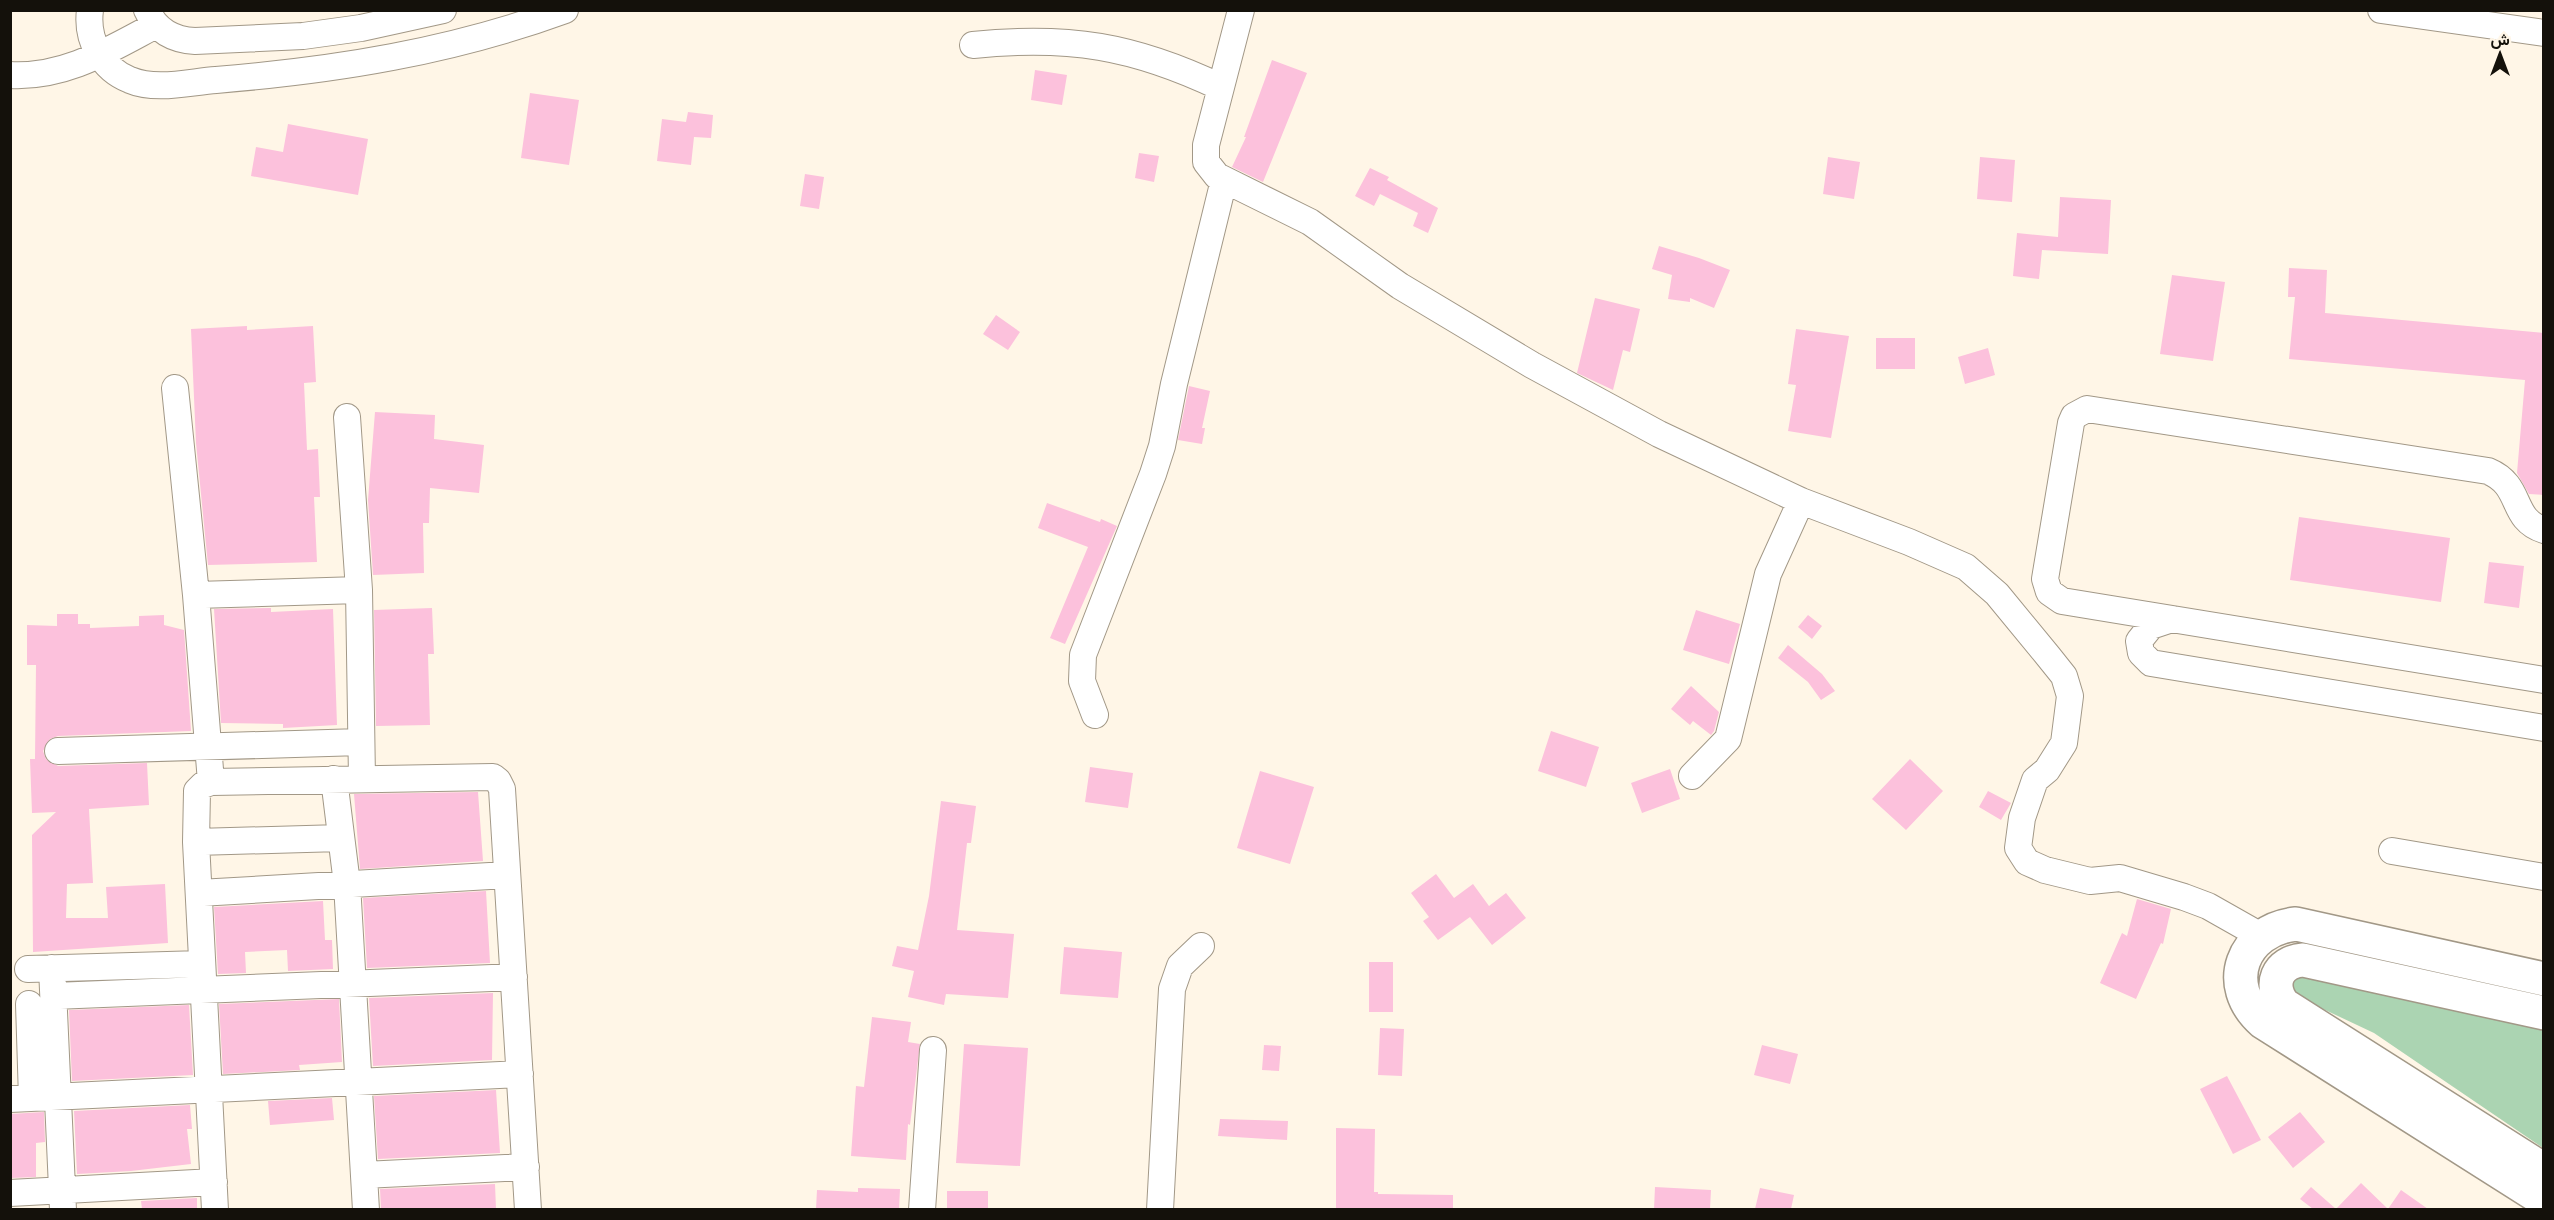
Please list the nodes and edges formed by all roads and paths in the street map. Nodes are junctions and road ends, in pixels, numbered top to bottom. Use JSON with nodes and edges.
{"nodes":[{"id":1,"x":90,"y":10,"type":"edge"},
{"id":2,"x":443,"y":10,"type":"edge"},
{"id":3,"x":565,"y":10,"type":"edge"},
{"id":4,"x":1241,"y":10,"type":"edge"},
{"id":5,"x":2381,"y":10,"type":"edge"},
{"id":6,"x":151,"y":18,"type":"edge"},
{"id":7,"x":2544,"y":33,"type":"edge"},
{"id":8,"x":973,"y":45,"type":"dead end"},
{"id":9,"x":99,"y":55,"type":"junction"},
{"id":10,"x":10,"y":75,"type":"edge"},
{"id":11,"x":1221,"y":87,"type":"junction"},
{"id":12,"x":1224,"y":180,"type":"junction"},
{"id":13,"x":175,"y":388,"type":"dead end"},
{"id":14,"x":347,"y":417,"type":"dead end"},
{"id":15,"x":1801,"y":501,"type":"junction"},
{"id":16,"x":2544,"y":530,"type":"edge"},
{"id":17,"x":359,"y":590,"type":"junction"},
{"id":18,"x":196,"y":595,"type":"junction"},
{"id":19,"x":2121,"y":611,"type":"junction"},
{"id":20,"x":2172,"y":619,"type":"junction"},
{"id":21,"x":2139,"y":640,"type":"junction"},
{"id":22,"x":2544,"y":680,"type":"edge"},
{"id":23,"x":1095,"y":715,"type":"dead end"},
{"id":24,"x":2544,"y":728,"type":"edge"},
{"id":25,"x":361,"y":742,"type":"junction"},
{"id":26,"x":208,"y":746,"type":"junction"},
{"id":27,"x":58,"y":751,"type":"dead end"},
{"id":28,"x":1692,"y":776,"type":"dead end"},
{"id":29,"x":334,"y":779,"type":"junction"},
{"id":30,"x":362,"y":779,"type":"junction"},
{"id":31,"x":211,"y":782,"type":"junction"},
{"id":32,"x":341,"y":838,"type":"junction"},
{"id":33,"x":196,"y":842,"type":"junction"},
{"id":34,"x":2392,"y":851,"type":"dead end"},
{"id":35,"x":507,"y":875,"type":"junction"},
{"id":36,"x":2544,"y":877,"type":"edge"},
{"id":37,"x":346,"y":884,"type":"junction"},
{"id":38,"x":199,"y":893,"type":"junction"},
{"id":39,"x":2261,"y":936,"type":"junction"},
{"id":40,"x":1201,"y":946,"type":"dead end"},
{"id":41,"x":202,"y":964,"type":"junction"},
{"id":42,"x":514,"y":977,"type":"junction"},
{"id":43,"x":2544,"y":979,"type":"edge"},
{"id":44,"x":352,"y":983,"type":"junction"},
{"id":45,"x":204,"y":990,"type":"junction"},
{"id":46,"x":54,"y":996,"type":"junction"},
{"id":47,"x":29,"y":1004,"type":"dead end"},
{"id":48,"x":2544,"y":1013,"type":"edge"},
{"id":49,"x":933,"y":1050,"type":"dead end"},
{"id":50,"x":520,"y":1074,"type":"junction"},
{"id":51,"x":358,"y":1082,"type":"junction"},
{"id":52,"x":210,"y":1089,"type":"junction"},
{"id":53,"x":58,"y":1097,"type":"junction"},
{"id":54,"x":21,"y":1099,"type":"edge"},
{"id":55,"x":526,"y":1167,"type":"junction"},
{"id":56,"x":2544,"y":1170,"type":"edge"},
{"id":57,"x":364,"y":1175,"type":"junction"},
{"id":58,"x":214,"y":1182,"type":"junction"},
{"id":59,"x":10,"y":1193,"type":"edge"},
{"id":60,"x":63,"y":1200,"type":"edge"},
{"id":61,"x":2544,"y":1200,"type":"edge"},
{"id":62,"x":215,"y":1209,"type":"edge"},
{"id":63,"x":366,"y":1209,"type":"edge"},
{"id":64,"x":528,"y":1209,"type":"edge"},
{"id":65,"x":922,"y":1209,"type":"edge"},
{"id":66,"x":1160,"y":1209,"type":"edge"}],
"edges":[{"from":1,"to":9,"type":"street"},
{"from":2,"to":6,"type":"street"},
{"from":3,"to":9,"type":"street"},
{"from":4,"to":11,"type":"street"},
{"from":5,"to":7,"type":"street"},
{"from":6,"to":9,"type":"street"},
{"from":8,"to":11,"type":"street"},
{"from":9,"to":10,"type":"street"},
{"from":11,"to":12,"type":"street"},
{"from":12,"to":15,"type":"street"},
{"from":12,"to":23,"type":"street"},
{"from":13,"to":18,"type":"street"},
{"from":14,"to":17,"type":"street"},
{"from":15,"to":28,"type":"street"},
{"from":15,"to":39,"type":"street"},
{"from":16,"to":19,"type":"street"},
{"from":17,"to":18,"type":"street"},
{"from":17,"to":25,"type":"street"},
{"from":18,"to":26,"type":"street"},
{"from":19,"to":20,"type":"street"},
{"from":19,"to":21,"type":"street"},
{"from":20,"to":21,"type":"street"},
{"from":20,"to":22,"type":"street"},
{"from":21,"to":24,"type":"street"},
{"from":25,"to":26,"type":"street"},
{"from":25,"to":30,"type":"street"},
{"from":26,"to":27,"type":"street"},
{"from":26,"to":31,"type":"street"},
{"from":29,"to":30,"type":"street"},
{"from":29,"to":31,"type":"street"},
{"from":29,"to":32,"type":"street"},
{"from":30,"to":35,"type":"street"},
{"from":31,"to":33,"type":"street"},
{"from":32,"to":33,"type":"street"},
{"from":32,"to":37,"type":"street"},
{"from":33,"to":38,"type":"street"},
{"from":34,"to":36,"type":"street"},
{"from":35,"to":37,"type":"street"},
{"from":35,"to":42,"type":"street"},
{"from":37,"to":38,"type":"street"},
{"from":37,"to":44,"type":"street"},
{"from":38,"to":41,"type":"street"},
{"from":39,"to":43,"type":"main road"},
{"from":39,"to":61,"type":"main road"},
{"from":40,"to":66,"type":"street"},
{"from":41,"to":45,"type":"street"},
{"from":41,"to":46,"type":"street"},
{"from":42,"to":44,"type":"street"},
{"from":42,"to":50,"type":"street"},
{"from":44,"to":45,"type":"street"},
{"from":44,"to":51,"type":"street"},
{"from":45,"to":46,"type":"street"},
{"from":45,"to":52,"type":"street"},
{"from":46,"to":53,"type":"street"},
{"from":47,"to":54,"type":"street"},
{"from":48,"to":56,"type":"main road"},
{"from":49,"to":65,"type":"street"},
{"from":50,"to":51,"type":"street"},
{"from":50,"to":55,"type":"street"},
{"from":51,"to":52,"type":"street"},
{"from":51,"to":57,"type":"street"},
{"from":52,"to":53,"type":"street"},
{"from":52,"to":58,"type":"street"},
{"from":53,"to":54,"type":"street"},
{"from":53,"to":60,"type":"street"},
{"from":55,"to":57,"type":"street"},
{"from":55,"to":64,"type":"street"},
{"from":57,"to":63,"type":"street"},
{"from":58,"to":60,"type":"street"},
{"from":58,"to":62,"type":"street"},
{"from":59,"to":60,"type":"street"}]}
